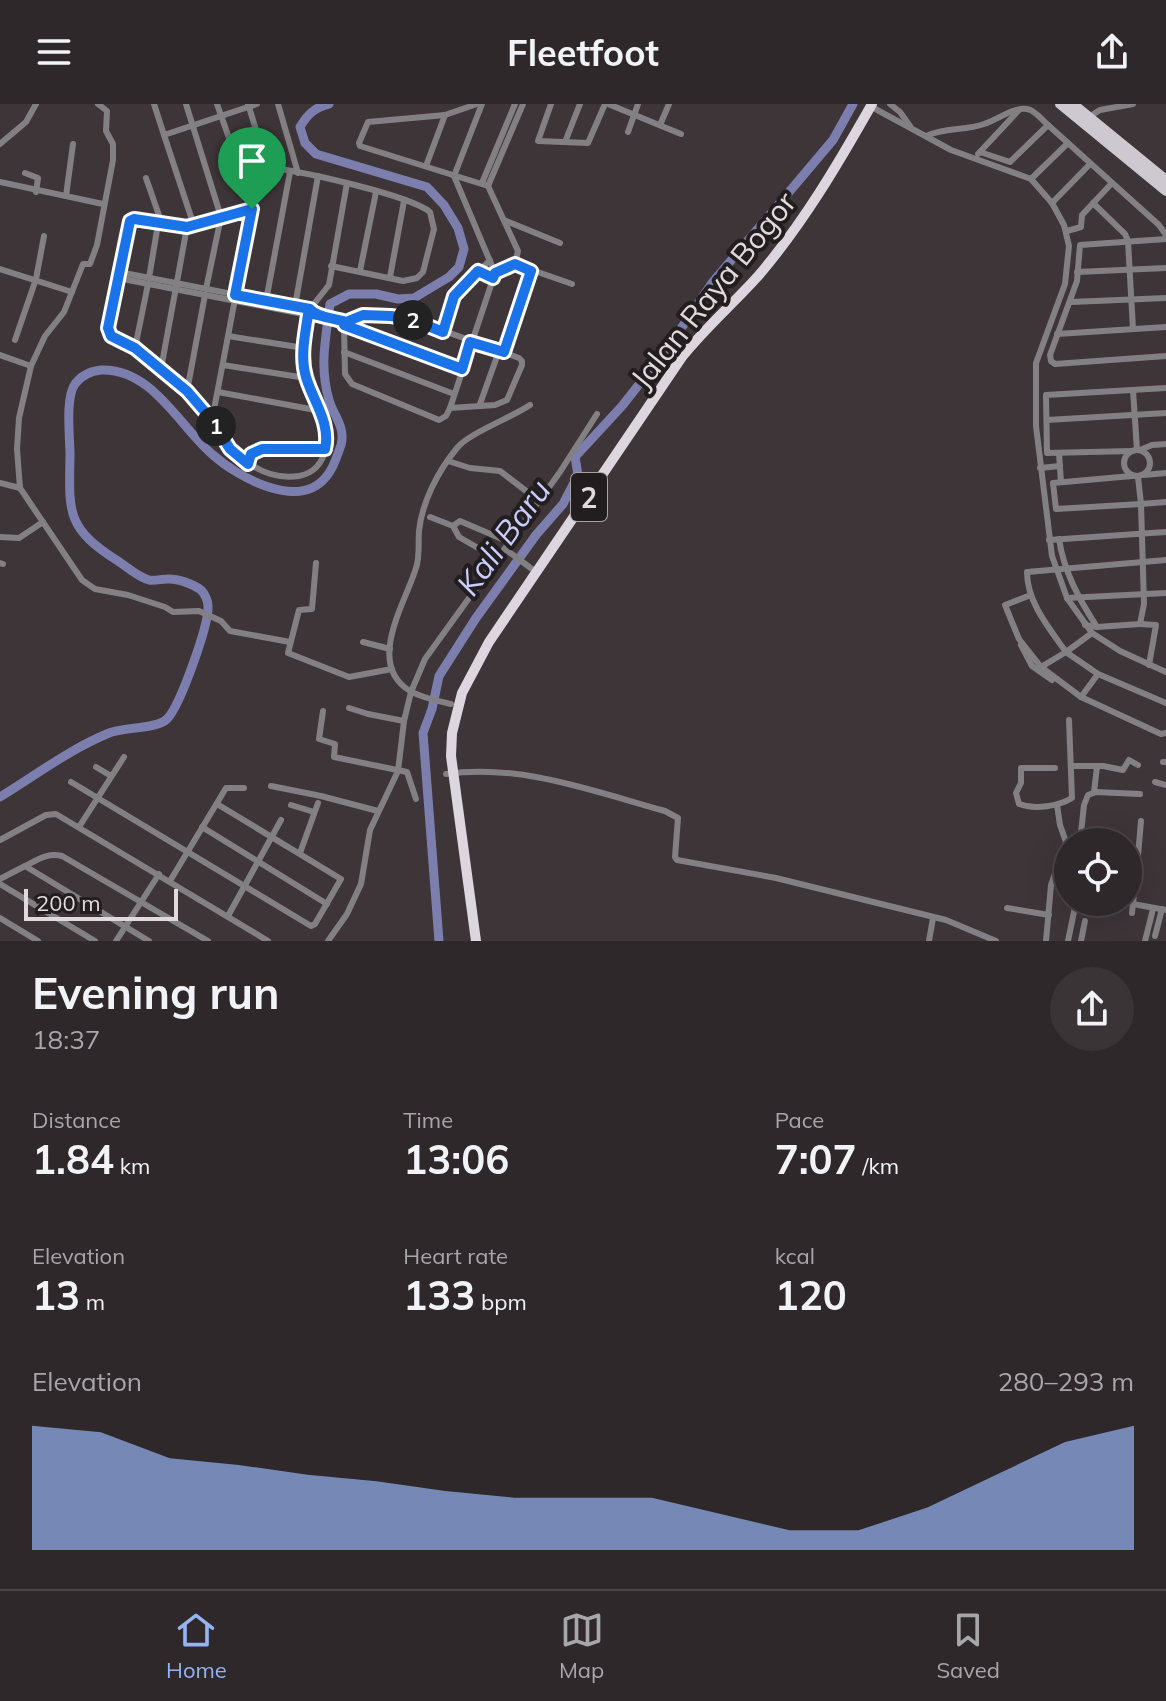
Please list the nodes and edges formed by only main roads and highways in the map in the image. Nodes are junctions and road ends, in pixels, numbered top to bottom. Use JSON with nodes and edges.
{"nodes":[{"id":1,"x":1060,"y":104,"type":"edge"},
{"id":2,"x":1073,"y":104,"type":"edge"},
{"id":3,"x":869,"y":105,"type":"edge"},
{"id":4,"x":855,"y":127,"type":"junction"},
{"id":5,"x":1166,"y":180,"type":"edge"},
{"id":6,"x":1166,"y":191,"type":"edge"},
{"id":7,"x":449,"y":774,"type":"junction"},
{"id":8,"x":473,"y":941,"type":"edge"}],
"edges":[{"from":1,"to":6,"type":"main road"},
{"from":2,"to":5,"type":"main road"},
{"from":3,"to":4,"type":"highway","name":"Jalan Raya Bogor","number":"2"},
{"from":4,"to":7,"type":"highway","name":"Jalan Raya Bogor","number":"2"},
{"from":4,"to":7,"type":"highway","name":"Jalan Raya Bogor","number":"2"},
{"from":7,"to":8,"type":"highway","name":"Jalan Raya Bogor","number":"2"}]}
